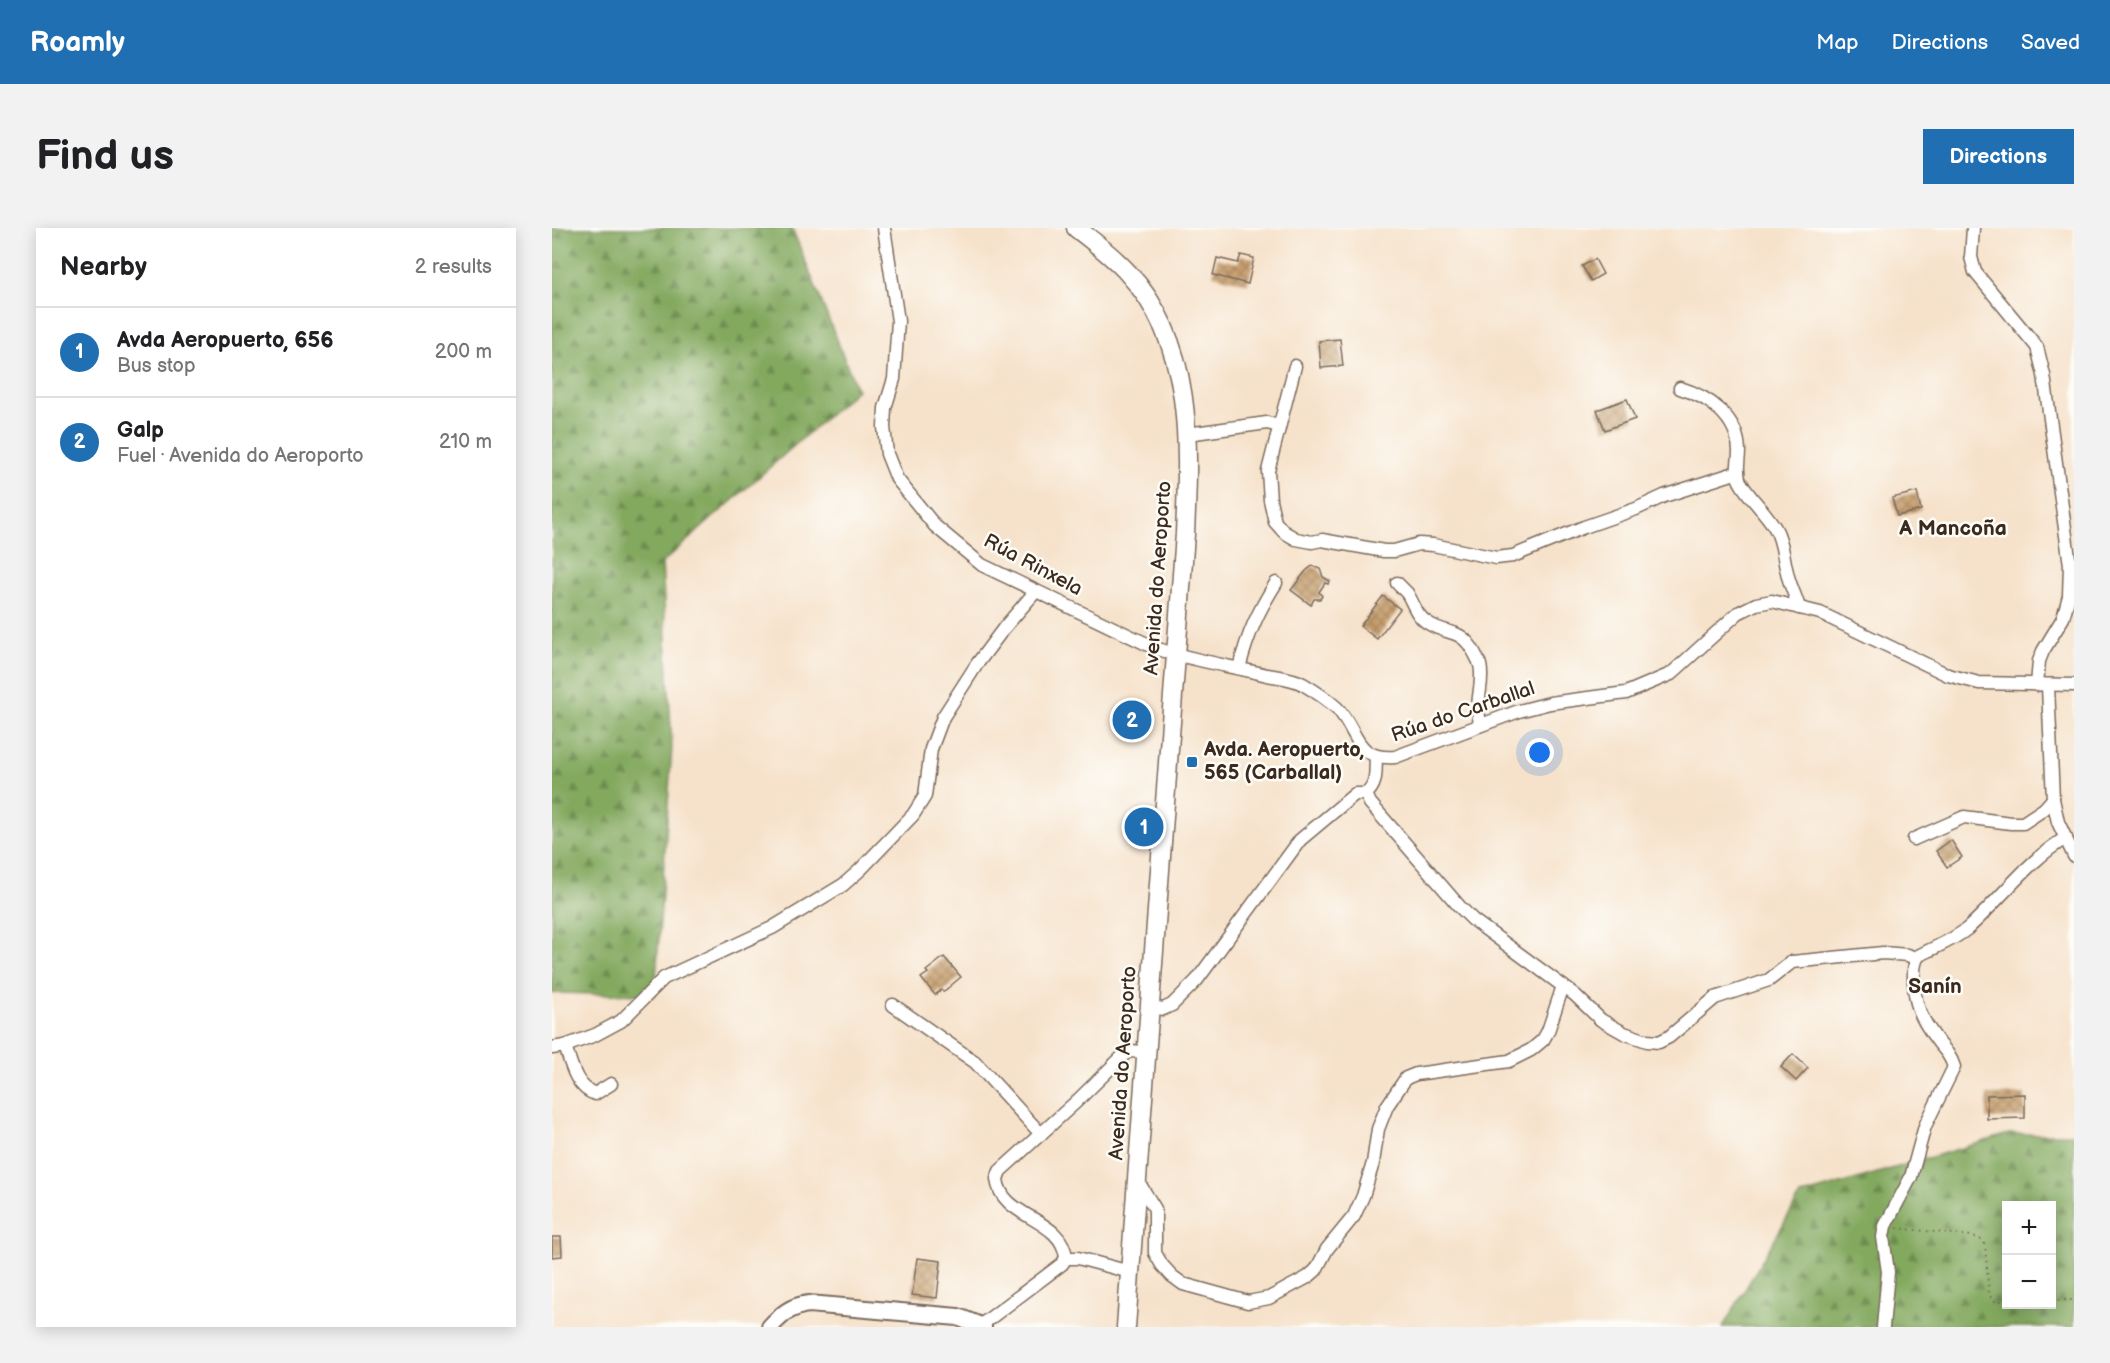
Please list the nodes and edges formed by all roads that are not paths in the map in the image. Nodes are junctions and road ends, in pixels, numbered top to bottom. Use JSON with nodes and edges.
{"nodes":[{"id":1,"x":884,"y":228,"type":"edge"},
{"id":2,"x":1076,"y":228,"type":"edge"},
{"id":3,"x":1973,"y":228,"type":"edge"},
{"id":4,"x":1295,"y":366,"type":"dead end"},
{"id":5,"x":1680,"y":388,"type":"dead end"},
{"id":6,"x":1280,"y":426,"type":"junction"},
{"id":7,"x":1187,"y":434,"type":"junction"},
{"id":8,"x":1738,"y":472,"type":"junction"},
{"id":9,"x":1276,"y":583,"type":"dead end"},
{"id":10,"x":1397,"y":583,"type":"dead end"},
{"id":11,"x":1036,"y":591,"type":"junction"},
{"id":12,"x":1798,"y":608,"type":"junction"},
{"id":13,"x":1176,"y":655,"type":"junction"},
{"id":14,"x":1239,"y":668,"type":"junction"},
{"id":15,"x":2074,"y":685,"type":"edge"},
{"id":16,"x":2043,"y":686,"type":"junction"},
{"id":17,"x":1481,"y":725,"type":"junction"},
{"id":18,"x":1376,"y":757,"type":"junction"},
{"id":19,"x":1366,"y":794,"type":"junction"},
{"id":20,"x":2053,"y":799,"type":"junction"},
{"id":21,"x":2066,"y":838,"type":"junction"},
{"id":22,"x":1914,"y":839,"type":"dead end"},
{"id":23,"x":2074,"y":856,"type":"edge"},
{"id":24,"x":1916,"y":959,"type":"junction"},
{"id":25,"x":1563,"y":986,"type":"junction"},
{"id":26,"x":893,"y":1005,"type":"dead end"},
{"id":27,"x":1150,"y":1007,"type":"junction"},
{"id":28,"x":565,"y":1046,"type":"junction"},
{"id":29,"x":552,"y":1048,"type":"edge"},
{"id":30,"x":1146,"y":1052,"type":"junction"},
{"id":31,"x":611,"y":1084,"type":"dead end"},
{"id":32,"x":1041,"y":1134,"type":"junction"},
{"id":33,"x":1137,"y":1180,"type":"junction"},
{"id":34,"x":1066,"y":1258,"type":"junction"},
{"id":35,"x":1130,"y":1272,"type":"junction"},
{"id":36,"x":982,"y":1326,"type":"edge"},
{"id":37,"x":770,"y":1327,"type":"edge"},
{"id":38,"x":1126,"y":1327,"type":"edge"},
{"id":39,"x":1883,"y":1327,"type":"edge"}],
"edges":[{"from":1,"to":11,"type":"street","name":"Rúa Rinxela"},
{"from":2,"to":7,"type":"main road","name":"Avenida do Aeroporto"},
{"from":3,"to":16,"type":"street"},
{"from":4,"to":6,"type":"street"},
{"from":5,"to":8,"type":"street"},
{"from":6,"to":7,"type":"street"},
{"from":6,"to":8,"type":"street"},
{"from":7,"to":13,"type":"main road","name":"Avenida do Aeroporto"},
{"from":8,"to":12,"type":"street"},
{"from":9,"to":14,"type":"street"},
{"from":10,"to":17,"type":"street"},
{"from":11,"to":13,"type":"street","name":"Rúa Rinxela"},
{"from":11,"to":28,"type":"street"},
{"from":12,"to":16,"type":"street","name":"Rúa do Carballal"},
{"from":12,"to":17,"type":"street","name":"Rúa do Carballal"},
{"from":13,"to":14,"type":"street","name":"Rúa do Carballal"},
{"from":13,"to":27,"type":"main road","name":"Avenida do Aeroporto"},
{"from":14,"to":18,"type":"street","name":"Rúa do Carballal"},
{"from":15,"to":16,"type":"street","name":"Rúa do Carballal"},
{"from":16,"to":20,"type":"street"},
{"from":17,"to":18,"type":"street","name":"Rúa do Carballal"},
{"from":18,"to":19,"type":"street"},
{"from":19,"to":25,"type":"street"},
{"from":19,"to":27,"type":"street"},
{"from":20,"to":21,"type":"street"},
{"from":20,"to":22,"type":"street"},
{"from":21,"to":23,"type":"street"},
{"from":21,"to":24,"type":"street"},
{"from":24,"to":25,"type":"street"},
{"from":24,"to":39,"type":"street"},
{"from":25,"to":33,"type":"street"},
{"from":26,"to":32,"type":"street"},
{"from":27,"to":30,"type":"main road","name":"Avenida do Aeroporto"},
{"from":28,"to":29,"type":"street"},
{"from":28,"to":31,"type":"street"},
{"from":30,"to":32,"type":"street"},
{"from":30,"to":33,"type":"main road","name":"Avenida do Aeroporto"},
{"from":32,"to":34,"type":"street"},
{"from":33,"to":35,"type":"main road","name":"Avenida do Aeroporto"},
{"from":34,"to":35,"type":"street"},
{"from":34,"to":36,"type":"street"},
{"from":35,"to":38,"type":"main road","name":"Avenida do Aeroporto"},
{"from":36,"to":37,"type":"main road"}]}
